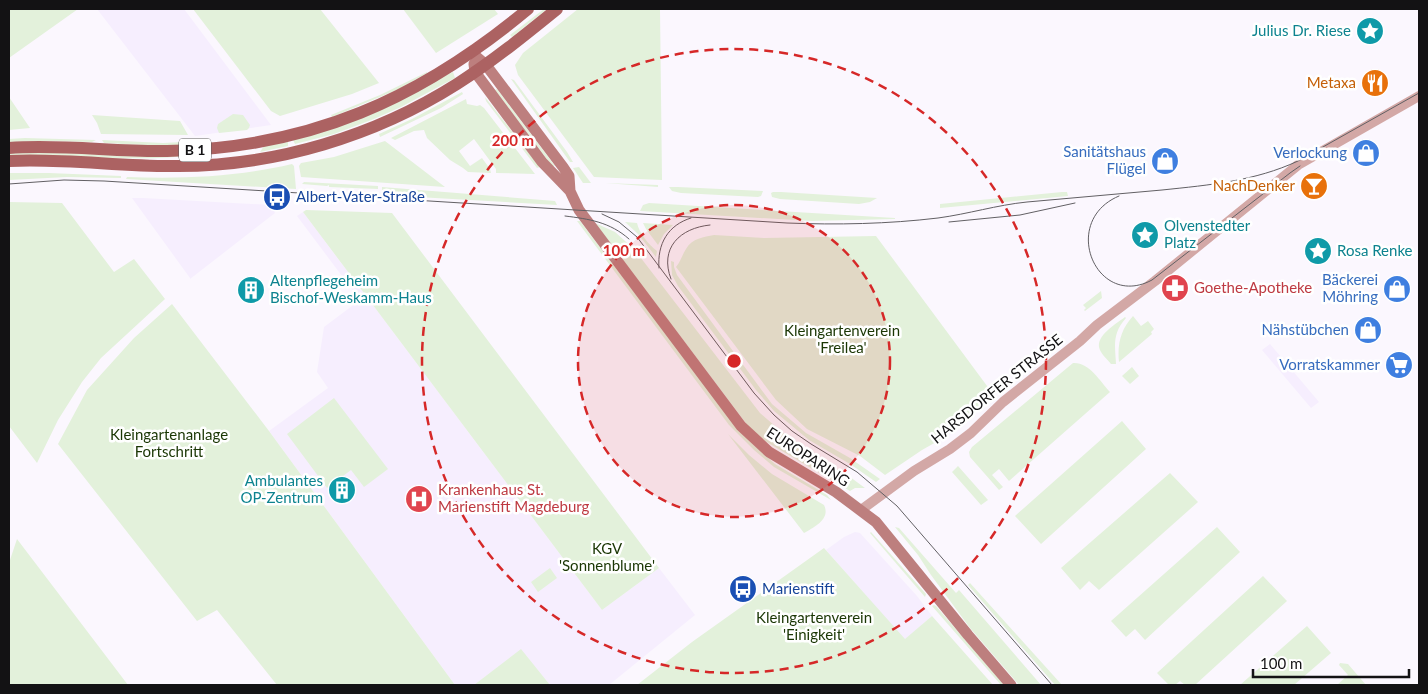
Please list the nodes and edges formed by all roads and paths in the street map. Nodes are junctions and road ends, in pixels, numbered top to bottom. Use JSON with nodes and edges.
{"nodes":[{"id":1,"x":528,"y":9,"type":"edge"},
{"id":2,"x":557,"y":9,"type":"edge"},
{"id":3,"x":472,"y":53,"type":"junction"},
{"id":4,"x":481,"y":68,"type":"junction"},
{"id":5,"x":1419,"y":96,"type":"edge"},
{"id":6,"x":9,"y":148,"type":"edge"},
{"id":7,"x":9,"y":161,"type":"edge"},
{"id":8,"x":861,"y":510,"type":"junction"},
{"id":9,"x":1011,"y":685,"type":"edge"}],
"edges":[{"from":1,"to":3,"type":"main road","number":"B 1"},
{"from":2,"to":4,"type":"main road","number":"B 1"},
{"from":3,"to":4,"type":"main road","name":"EUROPARING"},
{"from":3,"to":6,"type":"main road","number":"B 1"},
{"from":4,"to":7,"type":"main road","number":"B 1"},
{"from":4,"to":8,"type":"main road","name":"EUROPARING"},
{"from":5,"to":8,"type":"street","name":"HARSDORFER STRASSE"},
{"from":8,"to":9,"type":"main road","name":"EUROPARING"}]}
